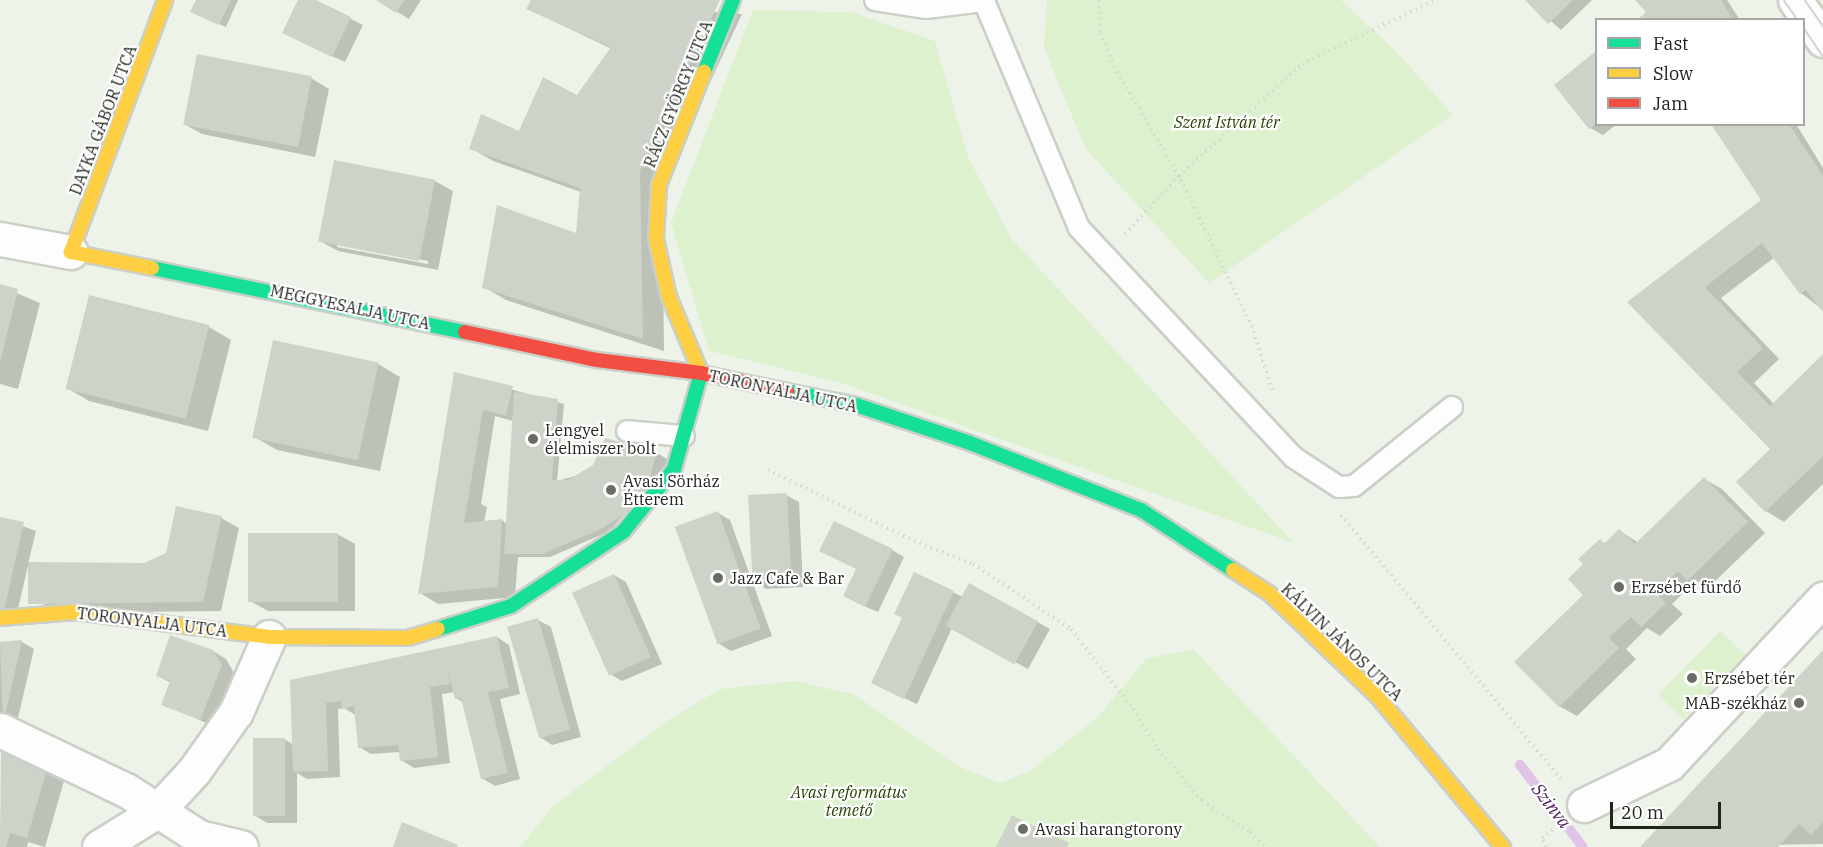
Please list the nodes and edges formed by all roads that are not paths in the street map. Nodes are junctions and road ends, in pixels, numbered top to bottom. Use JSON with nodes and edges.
{"nodes":[{"id":1,"x":165,"y":0,"type":"edge"},
{"id":2,"x":733,"y":0,"type":"edge"},
{"id":3,"x":874,"y":0,"type":"edge"},
{"id":4,"x":985,"y":0,"type":"edge"},
{"id":5,"x":1795,"y":0,"type":"edge"},
{"id":6,"x":1823,"y":40,"type":"edge"},
{"id":7,"x":0,"y":238,"type":"edge"},
{"id":8,"x":71,"y":252,"type":"junction"},
{"id":9,"x":701,"y":374,"type":"junction"},
{"id":10,"x":1452,"y":407,"type":"dead end"},
{"id":11,"x":627,"y":431,"type":"dead end"},
{"id":12,"x":684,"y":436,"type":"junction"},
{"id":13,"x":987,"y":451,"type":"joint"},
{"id":14,"x":1823,"y":599,"type":"edge"},
{"id":15,"x":0,"y":618,"type":"edge"},
{"id":16,"x":269,"y":636,"type":"junction"},
{"id":17,"x":0,"y":730,"type":"edge"},
{"id":18,"x":1584,"y":805,"type":"road end"},
{"id":19,"x":157,"y":811,"type":"junction"},
{"id":20,"x":99,"y":847,"type":"edge"},
{"id":21,"x":241,"y":847,"type":"edge"},
{"id":22,"x":1503,"y":847,"type":"edge"}],
"edges":[{"from":1,"to":8,"type":"street","name":"DAYKA GÁBOR UTCA"},
{"from":2,"to":9,"type":"street","name":"RÁCZ GYÖRGY UTCA"},
{"from":3,"to":4,"type":"lane"},
{"from":4,"to":10,"type":"lane"},
{"from":5,"to":6,"type":"street"},
{"from":7,"to":8,"type":"street","name":"MEGGYESALJA UTCA"},
{"from":8,"to":9,"type":"street","name":"MEGGYESALJA UTCA"},
{"from":9,"to":12,"type":"street","name":"TORONYALJA UTCA"},
{"from":9,"to":13,"type":"street","name":"TORONYALJA UTCA"},
{"from":11,"to":12,"type":"lane"},
{"from":12,"to":16,"type":"street","name":"TORONYALJA UTCA"},
{"from":13,"to":22,"type":"street","name":"KÁLVIN JÁNOS UTCA"},
{"from":14,"to":18,"type":"street"},
{"from":15,"to":16,"type":"street","name":"TORONYALJA UTCA"},
{"from":16,"to":19,"type":"street"},
{"from":17,"to":19,"type":"street"},
{"from":19,"to":20,"type":"street"},
{"from":19,"to":21,"type":"street"}]}
